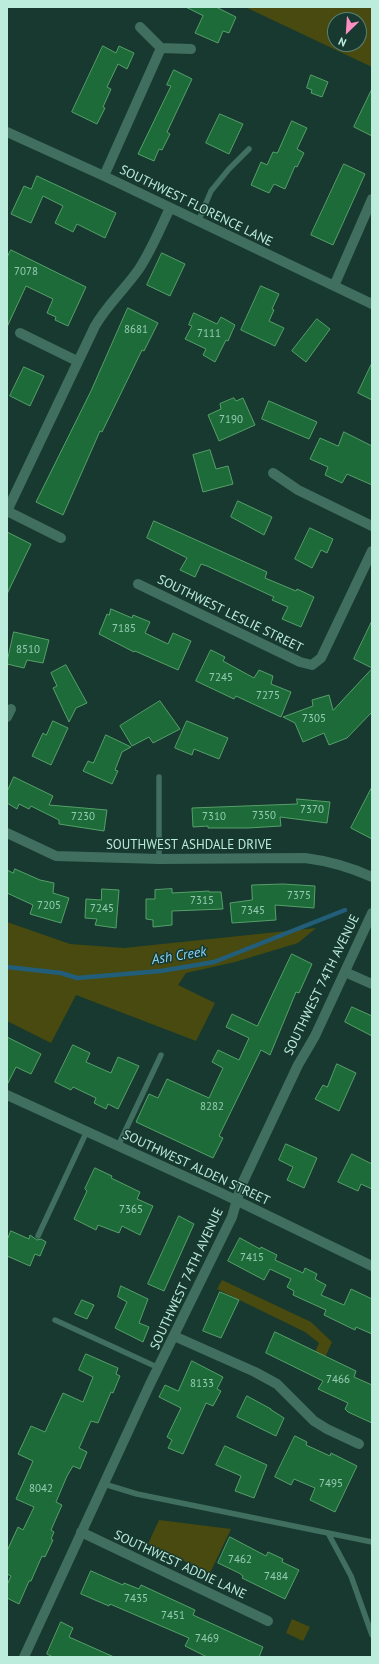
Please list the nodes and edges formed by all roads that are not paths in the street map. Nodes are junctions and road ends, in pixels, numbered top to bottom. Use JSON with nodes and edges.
{"nodes":[{"id":1,"x":140,"y":27,"type":"dead end"},
{"id":2,"x":161,"y":48,"type":"junction"},
{"id":3,"x":191,"y":49,"type":"dead end"},
{"id":4,"x":7,"y":132,"type":"edge"},
{"id":5,"x":249,"y":149,"type":"dead end"},
{"id":6,"x":104,"y":176,"type":"junction"},
{"id":7,"x":372,"y":199,"type":"edge"},
{"id":8,"x":170,"y":208,"type":"junction"},
{"id":9,"x":198,"y":222,"type":"junction"},
{"id":10,"x":334,"y":286,"type":"junction"},
{"id":11,"x":372,"y":304,"type":"edge"},
{"id":12,"x":20,"y":333,"type":"dead end"},
{"id":13,"x":77,"y":361,"type":"junction"},
{"id":14,"x":273,"y":473,"type":"dead end"},
{"id":15,"x":7,"y":511,"type":"edge"},
{"id":16,"x":372,"y":526,"type":"edge"},
{"id":17,"x":61,"y":538,"type":"dead end"},
{"id":18,"x":372,"y":550,"type":"edge"},
{"id":19,"x":138,"y":584,"type":"dead end"},
{"id":20,"x":159,"y":777,"type":"dead end"},
{"id":21,"x":7,"y":834,"type":"edge"},
{"id":22,"x":159,"y":859,"type":"junction"},
{"id":23,"x":372,"y":877,"type":"edge"},
{"id":24,"x":372,"y":912,"type":"edge"},
{"id":25,"x":345,"y":972,"type":"junction"},
{"id":26,"x":372,"y":984,"type":"edge"},
{"id":27,"x":161,"y":1055,"type":"dead end"},
{"id":28,"x":7,"y":1095,"type":"edge"},
{"id":29,"x":87,"y":1131,"type":"junction"},
{"id":30,"x":118,"y":1146,"type":"junction"},
{"id":31,"x":237,"y":1201,"type":"junction"},
{"id":32,"x":38,"y":1236,"type":"dead end"},
{"id":33,"x":372,"y":1266,"type":"edge"},
{"id":34,"x":55,"y":1320,"type":"dead end"},
{"id":35,"x":174,"y":1336,"type":"junction"},
{"id":36,"x":159,"y":1368,"type":"junction"},
{"id":37,"x":360,"y":1444,"type":"dead end"},
{"id":38,"x":104,"y":1484,"type":"junction"},
{"id":39,"x":81,"y":1532,"type":"junction"},
{"id":40,"x":328,"y":1533,"type":"junction"},
{"id":41,"x":372,"y":1542,"type":"edge"},
{"id":42,"x":268,"y":1621,"type":"dead end"},
{"id":43,"x":372,"y":1635,"type":"edge"},
{"id":44,"x":24,"y":1657,"type":"edge"}],
"edges":[{"from":1,"to":2,"type":"street"},
{"from":2,"to":3,"type":"street"},
{"from":2,"to":6,"type":"street"},
{"from":4,"to":6,"type":"street","name":"SOUTHWEST FLORENCE LANE"},
{"from":5,"to":9,"type":"lane"},
{"from":6,"to":8,"type":"street","name":"SOUTHWEST FLORENCE LANE"},
{"from":7,"to":10,"type":"street"},
{"from":8,"to":9,"type":"street","name":"SOUTHWEST FLORENCE LANE"},
{"from":8,"to":13,"type":"street"},
{"from":9,"to":10,"type":"street","name":"SOUTHWEST FLORENCE LANE"},
{"from":10,"to":11,"type":"street","name":"SOUTHWEST FLORENCE LANE"},
{"from":12,"to":13,"type":"street"},
{"from":13,"to":15,"type":"street"},
{"from":14,"to":16,"type":"street"},
{"from":15,"to":17,"type":"street"},
{"from":18,"to":19,"type":"street","name":"SOUTHWEST LESLIE STREET"},
{"from":20,"to":22,"type":"lane"},
{"from":21,"to":22,"type":"street","name":"SOUTHWEST ASHDALE DRIVE"},
{"from":22,"to":23,"type":"street","name":"SOUTHWEST ASHDALE DRIVE"},
{"from":24,"to":25,"type":"street","name":"SOUTHWEST 74TH AVENUE"},
{"from":25,"to":26,"type":"street"},
{"from":25,"to":31,"type":"street","name":"SOUTHWEST 74TH AVENUE"},
{"from":27,"to":30,"type":"lane"},
{"from":28,"to":29,"type":"street","name":"SOUTHWEST ALDEN STREET"},
{"from":29,"to":30,"type":"street","name":"SOUTHWEST ALDEN STREET"},
{"from":29,"to":32,"type":"lane"},
{"from":30,"to":31,"type":"street","name":"SOUTHWEST ALDEN STREET"},
{"from":31,"to":33,"type":"street","name":"SOUTHWEST ALDEN STREET"},
{"from":31,"to":35,"type":"street","name":"SOUTHWEST 74TH AVENUE"},
{"from":34,"to":36,"type":"lane"},
{"from":35,"to":36,"type":"street","name":"SOUTHWEST 74TH AVENUE"},
{"from":35,"to":37,"type":"street"},
{"from":36,"to":38,"type":"street","name":"SOUTHWEST 74TH AVENUE"},
{"from":38,"to":39,"type":"street","name":"SOUTHWEST 74TH AVENUE"},
{"from":38,"to":40,"type":"lane"},
{"from":39,"to":42,"type":"street","name":"SOUTHWEST ADDIE LANE"},
{"from":39,"to":44,"type":"street","name":"SOUTHWEST 74TH AVENUE"},
{"from":40,"to":41,"type":"lane"},
{"from":40,"to":43,"type":"lane"}]}
